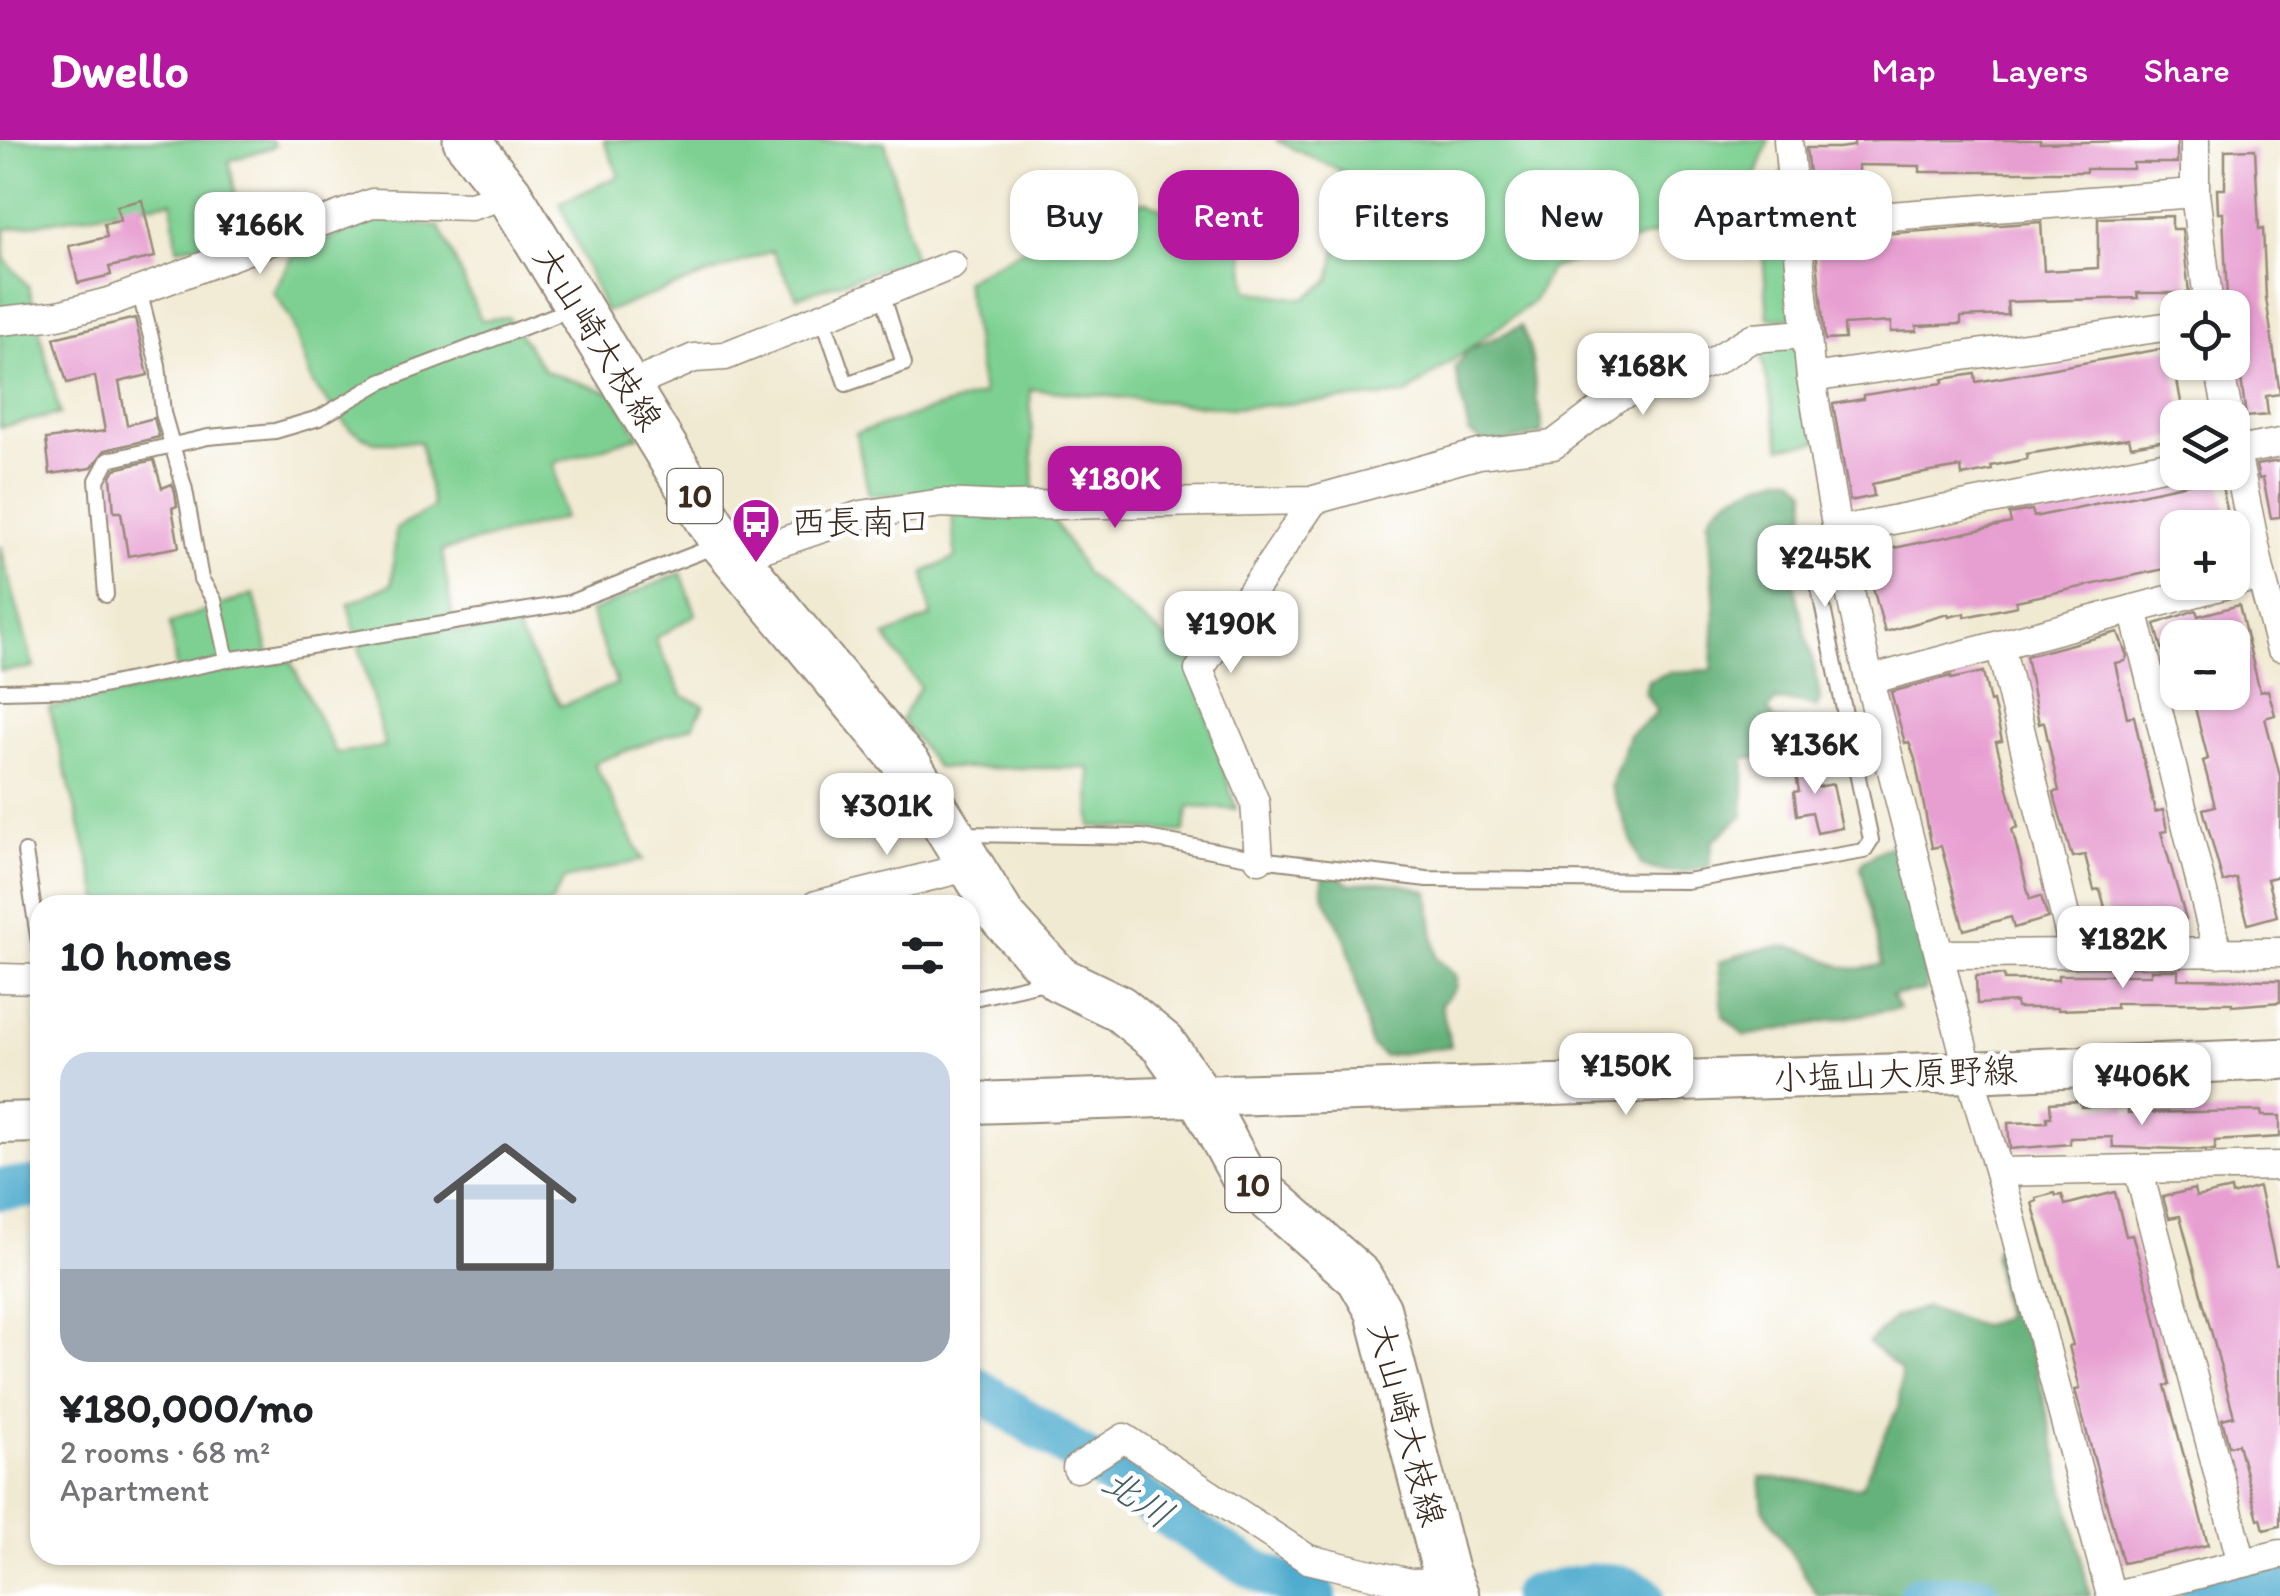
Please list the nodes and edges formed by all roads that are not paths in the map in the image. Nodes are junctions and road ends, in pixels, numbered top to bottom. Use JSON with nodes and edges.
{"nodes":[{"id":1,"x":466,"y":140,"type":"edge"},
{"id":2,"x":1788,"y":140,"type":"edge"},
{"id":3,"x":2195,"y":140,"type":"edge"},
{"id":4,"x":1791,"y":170,"type":"edge"},
{"id":5,"x":2195,"y":192,"type":"junction"},
{"id":6,"x":509,"y":194,"type":"junction"},
{"id":7,"x":1892,"y":216,"type":"edge"},
{"id":8,"x":1801,"y":260,"type":"edge"},
{"id":9,"x":952,"y":265,"type":"dead end"},
{"id":10,"x":139,"y":290,"type":"junction"},
{"id":11,"x":2206,"y":290,"type":"edge"},
{"id":12,"x":882,"y":293,"type":"junction"},
{"id":13,"x":579,"y":306,"type":"junction"},
{"id":14,"x":822,"y":315,"type":"junction"},
{"id":15,"x":0,"y":322,"type":"edge"},
{"id":16,"x":2160,"y":328,"type":"edge"},
{"id":17,"x":1808,"y":334,"type":"junction"},
{"id":18,"x":1811,"y":378,"type":"junction"},
{"id":19,"x":628,"y":386,"type":"junction"},
{"id":20,"x":2280,"y":442,"type":"edge"},
{"id":21,"x":2250,"y":444,"type":"edge"},
{"id":22,"x":172,"y":446,"type":"junction"},
{"id":23,"x":2160,"y":467,"type":"edge"},
{"id":24,"x":2243,"y":490,"type":"edge"},
{"id":25,"x":1314,"y":500,"type":"junction"},
{"id":26,"x":1837,"y":530,"type":"junction"},
{"id":27,"x":728,"y":551,"type":"junction"},
{"id":28,"x":2261,"y":575,"type":"junction"},
{"id":29,"x":106,"y":595,"type":"dead end"},
{"id":30,"x":2133,"y":610,"type":"junction"},
{"id":31,"x":2000,"y":645,"type":"junction"},
{"id":32,"x":2280,"y":647,"type":"edge"},
{"id":33,"x":226,"y":660,"type":"junction"},
{"id":34,"x":1870,"y":680,"type":"junction"},
{"id":35,"x":0,"y":691,"type":"edge"},
{"id":36,"x":961,"y":850,"type":"junction"},
{"id":37,"x":25,"y":852,"type":"dead end"},
{"id":38,"x":1260,"y":860,"type":"junction"},
{"id":39,"x":32,"y":895,"type":"edge"},
{"id":40,"x":842,"y":895,"type":"edge"},
{"id":41,"x":2280,"y":952,"type":"edge"},
{"id":42,"x":2218,"y":953,"type":"junction"},
{"id":43,"x":1941,"y":954,"type":"junction"},
{"id":44,"x":2074,"y":954,"type":"junction"},
{"id":45,"x":0,"y":978,"type":"edge"},
{"id":46,"x":30,"y":978,"type":"edge"},
{"id":47,"x":1059,"y":978,"type":"junction"},
{"id":48,"x":980,"y":997,"type":"edge"},
{"id":49,"x":2280,"y":1059,"type":"edge"},
{"id":50,"x":1969,"y":1072,"type":"junction"},
{"id":51,"x":1200,"y":1096,"type":"junction"},
{"id":52,"x":980,"y":1103,"type":"edge"},
{"id":53,"x":30,"y":1122,"type":"edge"},
{"id":54,"x":0,"y":1123,"type":"edge"},
{"id":55,"x":2280,"y":1166,"type":"edge"},
{"id":56,"x":2138,"y":1169,"type":"junction"},
{"id":57,"x":1999,"y":1172,"type":"junction"},
{"id":58,"x":1077,"y":1468,"type":"dead end"},
{"id":59,"x":2280,"y":1554,"type":"edge"},
{"id":60,"x":2242,"y":1563,"type":"junction"},
{"id":61,"x":1453,"y":1589,"type":"edge"},
{"id":62,"x":2111,"y":1596,"type":"edge"}],
"edges":[{"from":1,"to":6,"type":"main road","name":"大山崎大枝線","number":"10"},
{"from":2,"to":4,"type":"street"},
{"from":3,"to":5,"type":"street"},
{"from":5,"to":7,"type":"street"},
{"from":5,"to":11,"type":"street"},
{"from":6,"to":10,"type":"street"},
{"from":6,"to":13,"type":"main road","name":"大山崎大枝線","number":"10"},
{"from":8,"to":17,"type":"street"},
{"from":9,"to":12,"type":"street"},
{"from":10,"to":15,"type":"street"},
{"from":10,"to":22,"type":"lane"},
{"from":12,"to":14,"type":"street"},
{"from":12,"to":14,"type":"lane"},
{"from":13,"to":19,"type":"main road","name":"大山崎大枝線","number":"10"},
{"from":13,"to":22,"type":"lane"},
{"from":14,"to":19,"type":"street"},
{"from":16,"to":18,"type":"street"},
{"from":17,"to":18,"type":"street"},
{"from":17,"to":25,"type":"street"},
{"from":18,"to":26,"type":"street"},
{"from":19,"to":27,"type":"main road","name":"大山崎大枝線","number":"10"},
{"from":20,"to":21,"type":"street"},
{"from":22,"to":29,"type":"lane"},
{"from":22,"to":33,"type":"lane"},
{"from":23,"to":26,"type":"street"},
{"from":24,"to":28,"type":"street"},
{"from":25,"to":27,"type":"street"},
{"from":25,"to":38,"type":"street"},
{"from":26,"to":34,"type":"street"},
{"from":26,"to":38,"type":"lane"},
{"from":27,"to":33,"type":"lane"},
{"from":27,"to":36,"type":"main road","name":"大山崎大枝線","number":"10"},
{"from":28,"to":30,"type":"street"},
{"from":28,"to":32,"type":"street"},
{"from":30,"to":31,"type":"street"},
{"from":30,"to":42,"type":"street"},
{"from":31,"to":34,"type":"street"},
{"from":31,"to":44,"type":"street"},
{"from":33,"to":35,"type":"lane"},
{"from":34,"to":43,"type":"street"},
{"from":36,"to":38,"type":"lane"},
{"from":36,"to":40,"type":"street"},
{"from":36,"to":47,"type":"main road","name":"大山崎大枝線","number":"10"},
{"from":37,"to":39,"type":"lane"},
{"from":41,"to":42,"type":"street"},
{"from":42,"to":44,"type":"street"},
{"from":43,"to":44,"type":"street"},
{"from":43,"to":50,"type":"street"},
{"from":45,"to":46,"type":"street"},
{"from":47,"to":48,"type":"lane"},
{"from":47,"to":51,"type":"main road","name":"大山崎大枝線","number":"10"},
{"from":49,"to":50,"type":"main road","name":"小塩山大原野線"},
{"from":50,"to":51,"type":"main road","name":"小塩山大原野線"},
{"from":50,"to":57,"type":"street"},
{"from":51,"to":52,"type":"main road","name":"小塩山大原野線"},
{"from":51,"to":61,"type":"main road","name":"大山崎大枝線","number":"10"},
{"from":53,"to":54,"type":"main road"},
{"from":55,"to":56,"type":"street"},
{"from":56,"to":57,"type":"street"},
{"from":56,"to":60,"type":"street"},
{"from":57,"to":62,"type":"street"},
{"from":58,"to":61,"type":"street"},
{"from":59,"to":60,"type":"street"},
{"from":60,"to":62,"type":"street"}]}
